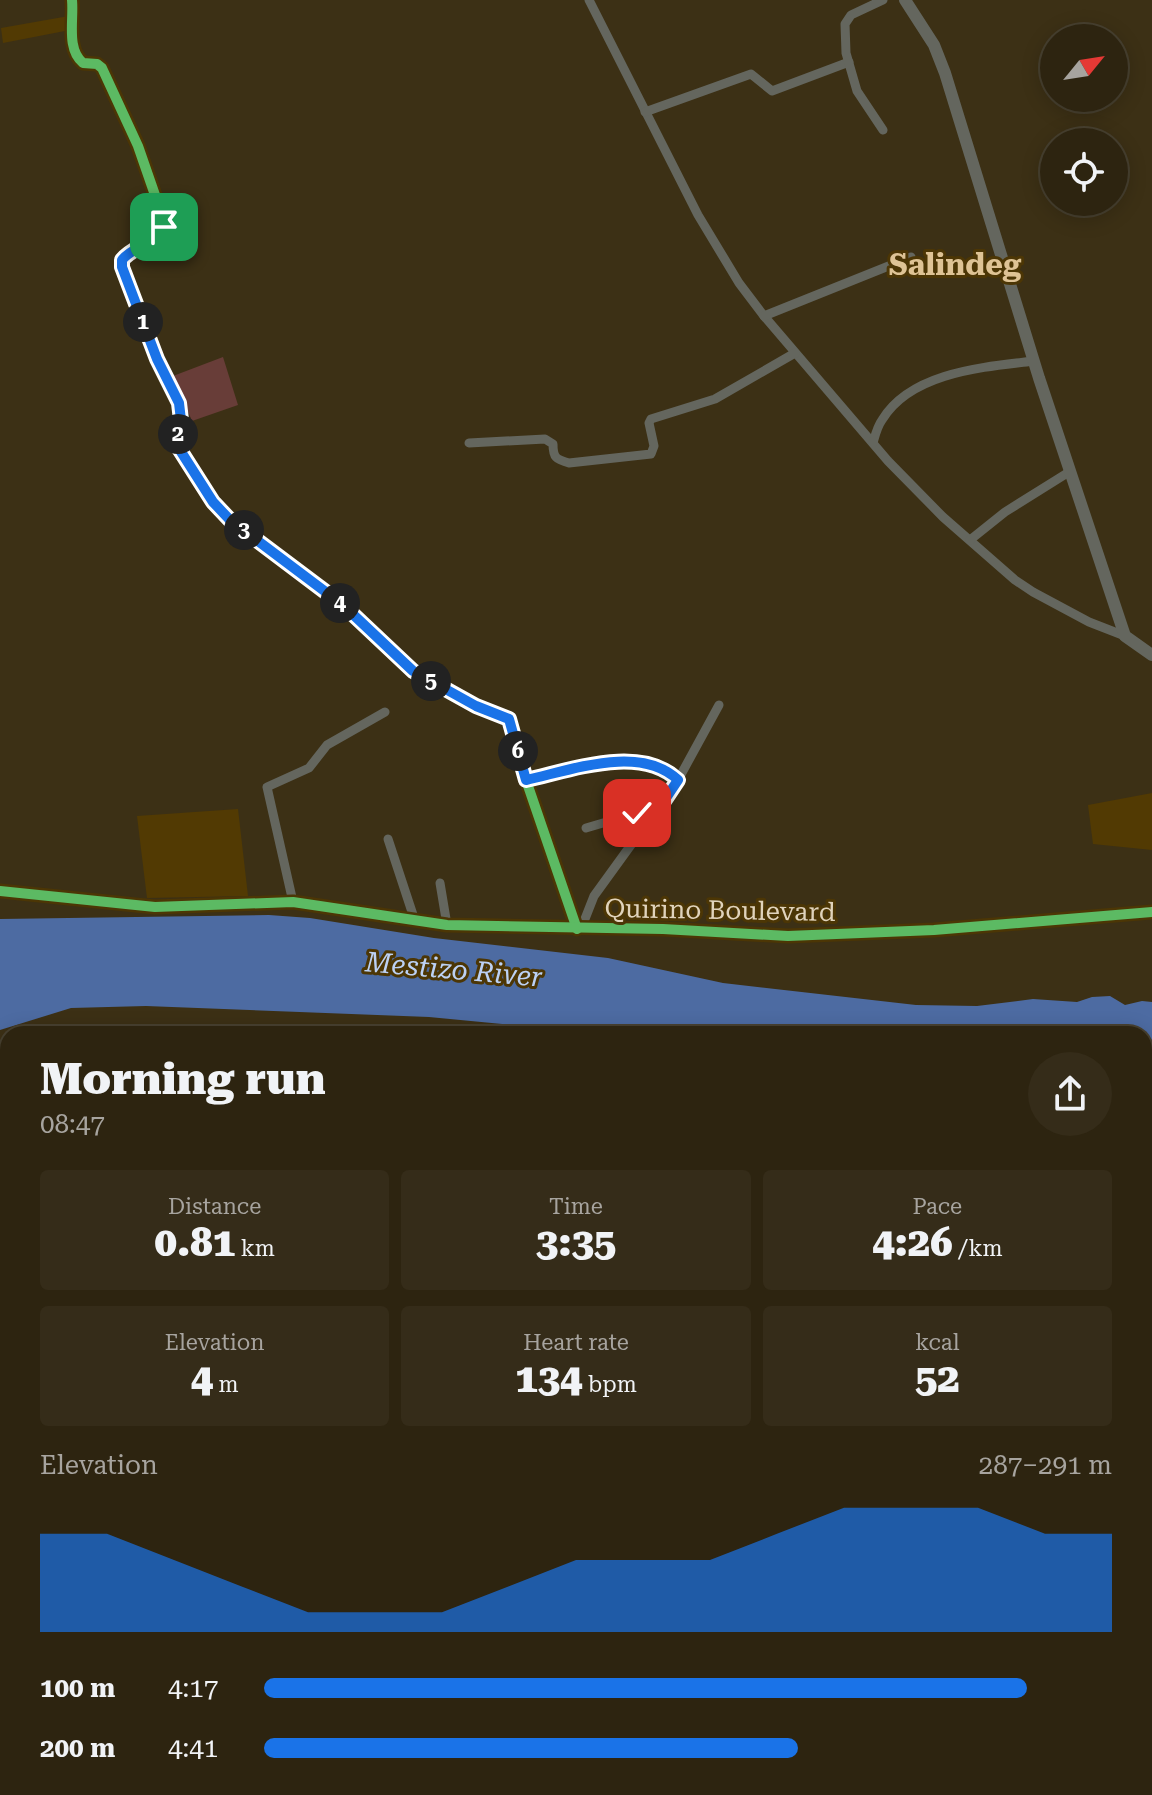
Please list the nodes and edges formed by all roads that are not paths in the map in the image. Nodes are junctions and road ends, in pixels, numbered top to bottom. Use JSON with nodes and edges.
{"nodes":[{"id":1,"x":72,"y":0,"type":"edge"},
{"id":2,"x":589,"y":0,"type":"edge"},
{"id":3,"x":883,"y":0,"type":"edge"},
{"id":4,"x":905,"y":0,"type":"edge"},
{"id":5,"x":849,"y":62,"type":"junction"},
{"id":6,"x":645,"y":112,"type":"junction"},
{"id":7,"x":883,"y":130,"type":"dead end"},
{"id":8,"x":911,"y":257,"type":"dead end"},
{"id":9,"x":764,"y":316,"type":"junction"},
{"id":10,"x":795,"y":353,"type":"junction"},
{"id":11,"x":1034,"y":361,"type":"junction"},
{"id":12,"x":469,"y":443,"type":"dead end"},
{"id":13,"x":873,"y":443,"type":"junction"},
{"id":14,"x":1069,"y":472,"type":"junction"},
{"id":15,"x":970,"y":540,"type":"junction"},
{"id":16,"x":1125,"y":636,"type":"junction"},
{"id":17,"x":1152,"y":655,"type":"edge"},
{"id":18,"x":719,"y":705,"type":"dead end"},
{"id":19,"x":385,"y":712,"type":"dead end"},
{"id":20,"x":526,"y":780,"type":"junction"},
{"id":21,"x":678,"y":780,"type":"junction"},
{"id":22,"x":654,"y":816,"type":"junction"},
{"id":23,"x":586,"y":828,"type":"dead end"},
{"id":24,"x":388,"y":839,"type":"dead end"},
{"id":25,"x":440,"y":883,"type":"dead end"},
{"id":26,"x":0,"y":891,"type":"edge"},
{"id":27,"x":293,"y":902,"type":"junction"},
{"id":28,"x":1152,"y":912,"type":"edge"},
{"id":29,"x":415,"y":921,"type":"junction"},
{"id":30,"x":447,"y":925,"type":"junction"},
{"id":31,"x":579,"y":929,"type":"junction"}],
"edges":[{"from":1,"to":20,"type":"street"},
{"from":2,"to":6,"type":"street"},
{"from":3,"to":5,"type":"street"},
{"from":4,"to":11,"type":"street"},
{"from":5,"to":6,"type":"street"},
{"from":5,"to":7,"type":"street"},
{"from":6,"to":9,"type":"street"},
{"from":8,"to":9,"type":"street"},
{"from":9,"to":10,"type":"street"},
{"from":10,"to":12,"type":"street"},
{"from":10,"to":13,"type":"street"},
{"from":11,"to":13,"type":"street"},
{"from":11,"to":14,"type":"street"},
{"from":13,"to":15,"type":"street"},
{"from":14,"to":15,"type":"street"},
{"from":14,"to":16,"type":"street"},
{"from":15,"to":16,"type":"street"},
{"from":16,"to":17,"type":"street"},
{"from":18,"to":21,"type":"street"},
{"from":19,"to":27,"type":"street"},
{"from":20,"to":21,"type":"street"},
{"from":20,"to":31,"type":"street"},
{"from":21,"to":22,"type":"street"},
{"from":22,"to":23,"type":"street"},
{"from":22,"to":31,"type":"street"},
{"from":24,"to":29,"type":"street"},
{"from":25,"to":30,"type":"street"},
{"from":26,"to":27,"type":"street","name":"Quirino Boulevard"},
{"from":27,"to":29,"type":"street","name":"Quirino Boulevard"},
{"from":28,"to":31,"type":"street","name":"Quirino Boulevard"},
{"from":29,"to":30,"type":"street","name":"Quirino Boulevard"},
{"from":30,"to":31,"type":"street","name":"Quirino Boulevard"}]}
